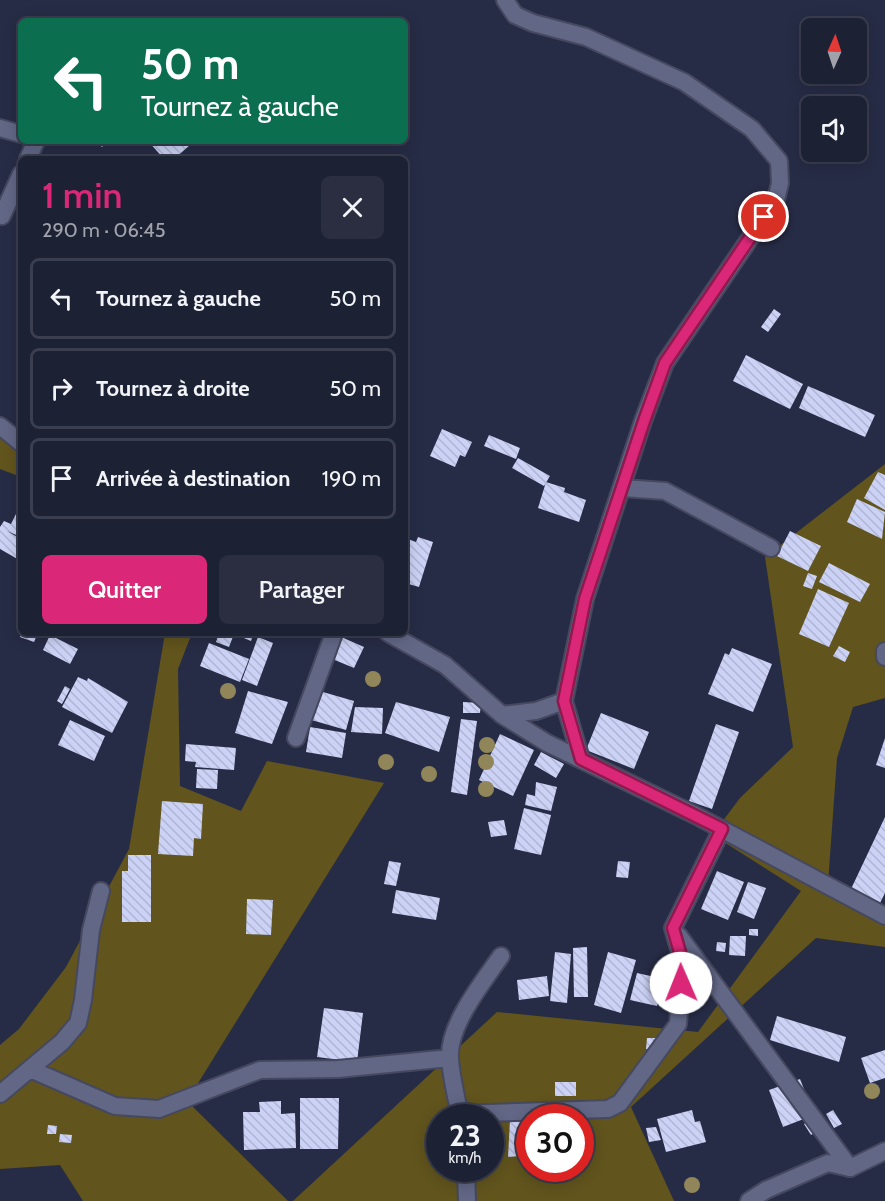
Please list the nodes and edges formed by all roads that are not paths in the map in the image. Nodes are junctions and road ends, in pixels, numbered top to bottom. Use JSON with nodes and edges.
{"nodes":[{"id":1,"x":505,"y":0,"type":"edge"},
{"id":2,"x":0,"y":128,"type":"edge"},
{"id":3,"x":18,"y":133,"type":"edge"},
{"id":4,"x":18,"y":181,"type":"edge"},
{"id":5,"x":2,"y":216,"type":"dead end"},
{"id":6,"x":0,"y":426,"type":"edge"},
{"id":7,"x":18,"y":441,"type":"edge"},
{"id":8,"x":623,"y":488,"type":"junction"},
{"id":9,"x":771,"y":548,"type":"dead end"},
{"id":10,"x":333,"y":636,"type":"edge"},
{"id":11,"x":392,"y":636,"type":"edge"},
{"id":12,"x":885,"y":651,"type":"edge"},
{"id":13,"x":885,"y":657,"type":"edge"},
{"id":14,"x":564,"y":701,"type":"junction"},
{"id":15,"x":502,"y":715,"type":"junction"},
{"id":16,"x":296,"y":738,"type":"dead end"},
{"id":17,"x":581,"y":759,"type":"junction"},
{"id":18,"x":722,"y":829,"type":"junction"},
{"id":19,"x":101,"y":891,"type":"dead end"},
{"id":20,"x":885,"y":916,"type":"edge"},
{"id":21,"x":673,"y":928,"type":"junction"},
{"id":22,"x":501,"y":956,"type":"dead end"},
{"id":23,"x":450,"y":1058,"type":"junction"},
{"id":24,"x":30,"y":1070,"type":"junction"},
{"id":25,"x":0,"y":1094,"type":"edge"},
{"id":26,"x":458,"y":1104,"type":"edge"},
{"id":27,"x":504,"y":1114,"type":"edge"},
{"id":28,"x":885,"y":1152,"type":"edge"},
{"id":29,"x":850,"y":1168,"type":"junction"},
{"id":30,"x":466,"y":1182,"type":"edge"},
{"id":31,"x":467,"y":1201,"type":"edge"},
{"id":32,"x":749,"y":1201,"type":"edge"}],
"edges":[{"from":1,"to":8,"type":"street"},
{"from":2,"to":3,"type":"street"},
{"from":4,"to":5,"type":"street"},
{"from":6,"to":7,"type":"street"},
{"from":8,"to":9,"type":"street"},
{"from":8,"to":14,"type":"street"},
{"from":10,"to":16,"type":"street"},
{"from":11,"to":15,"type":"street"},
{"from":12,"to":13,"type":"street"},
{"from":14,"to":15,"type":"street"},
{"from":14,"to":17,"type":"street"},
{"from":15,"to":17,"type":"street"},
{"from":17,"to":18,"type":"street"},
{"from":18,"to":20,"type":"street"},
{"from":18,"to":21,"type":"street"},
{"from":19,"to":24,"type":"street"},
{"from":21,"to":27,"type":"street"},
{"from":21,"to":29,"type":"street"},
{"from":22,"to":23,"type":"street"},
{"from":23,"to":24,"type":"street"},
{"from":23,"to":26,"type":"street"},
{"from":24,"to":25,"type":"street"},
{"from":28,"to":29,"type":"street"},
{"from":29,"to":32,"type":"street"},
{"from":30,"to":31,"type":"street"}]}
